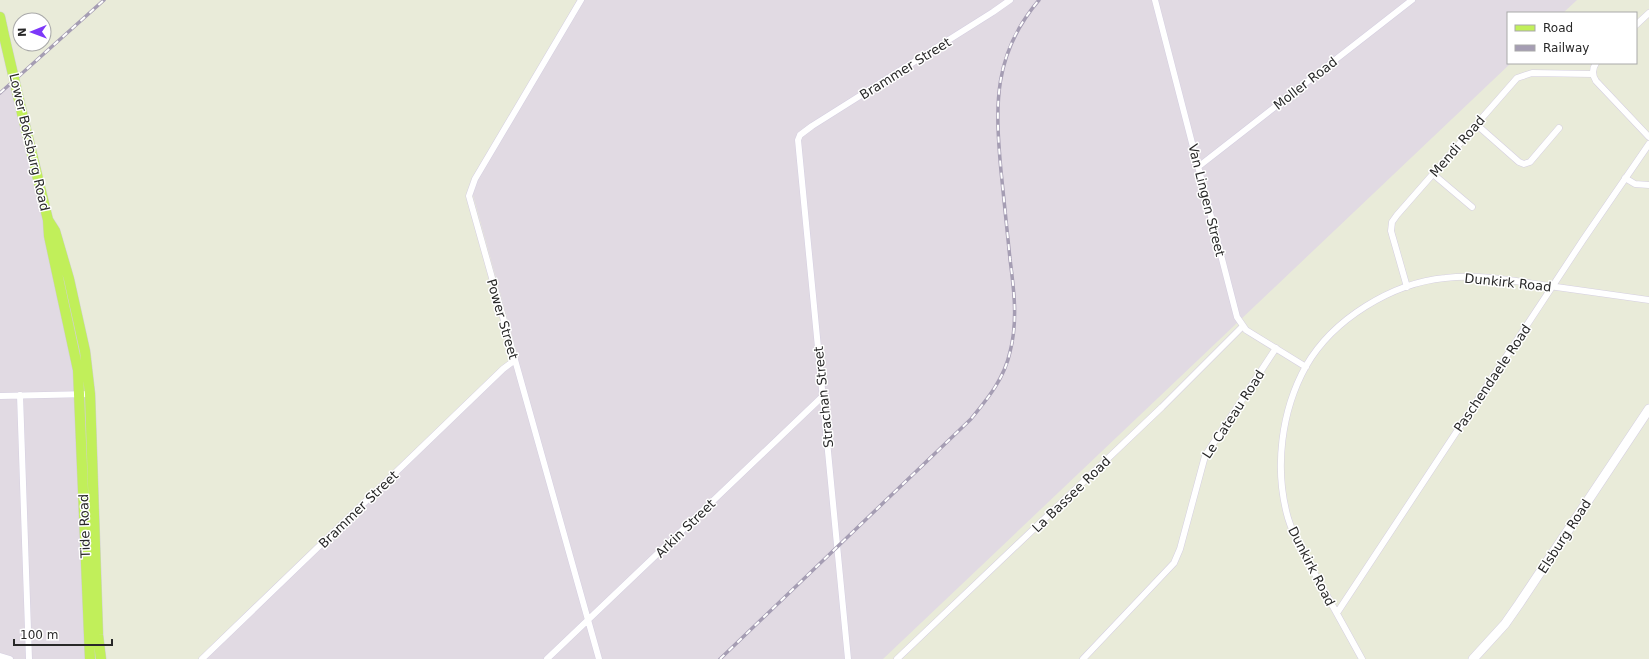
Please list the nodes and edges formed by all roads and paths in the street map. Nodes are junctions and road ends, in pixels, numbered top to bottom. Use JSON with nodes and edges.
{"nodes":[{"id":1,"x":581,"y":0,"type":"edge"},
{"id":2,"x":1010,"y":0,"type":"edge"},
{"id":3,"x":1155,"y":0,"type":"edge"},
{"id":4,"x":1412,"y":0,"type":"edge"},
{"id":5,"x":1649,"y":13,"type":"edge"},
{"id":6,"x":0,"y":17,"type":"edge"},
{"id":7,"x":1637,"y":24,"type":"edge"},
{"id":8,"x":1595,"y":64,"type":"edge"},
{"id":9,"x":1593,"y":74,"type":"junction"},
{"id":10,"x":1477,"y":125,"type":"junction"},
{"id":11,"x":1559,"y":128,"type":"dead end"},
{"id":12,"x":800,"y":135,"type":"joint"},
{"id":13,"x":1649,"y":137,"type":"edge"},
{"id":14,"x":1649,"y":144,"type":"edge"},
{"id":15,"x":1198,"y":167,"type":"junction"},
{"id":16,"x":1433,"y":174,"type":"junction"},
{"id":17,"x":1625,"y":178,"type":"junction"},
{"id":18,"x":1649,"y":186,"type":"edge"},
{"id":19,"x":1472,"y":207,"type":"dead end"},
{"id":20,"x":48,"y":220,"type":"junction"},
{"id":21,"x":1553,"y":286,"type":"junction"},
{"id":22,"x":1407,"y":287,"type":"junction"},
{"id":23,"x":1649,"y":300,"type":"edge"},
{"id":24,"x":1242,"y":327,"type":"junction"},
{"id":25,"x":1276,"y":348,"type":"junction"},
{"id":26,"x":515,"y":360,"type":"junction"},
{"id":27,"x":1306,"y":367,"type":"junction"},
{"id":28,"x":80,"y":393,"type":"junction"},
{"id":29,"x":90,"y":394,"type":"junction"},
{"id":30,"x":20,"y":395,"type":"junction"},
{"id":31,"x":0,"y":396,"type":"edge"},
{"id":32,"x":823,"y":396,"type":"junction"},
{"id":33,"x":1649,"y":409,"type":"edge"},
{"id":34,"x":1337,"y":613,"type":"junction"},
{"id":35,"x":588,"y":621,"type":"junction"},
{"id":36,"x":0,"y":656,"type":"edge"},
{"id":37,"x":10,"y":659,"type":"edge"},
{"id":38,"x":29,"y":659,"type":"edge"},
{"id":39,"x":90,"y":659,"type":"edge"},
{"id":40,"x":102,"y":659,"type":"edge"},
{"id":41,"x":202,"y":659,"type":"edge"},
{"id":42,"x":547,"y":659,"type":"edge"},
{"id":43,"x":598,"y":659,"type":"edge"},
{"id":44,"x":848,"y":659,"type":"edge"},
{"id":45,"x":897,"y":659,"type":"edge"},
{"id":46,"x":1083,"y":659,"type":"edge"},
{"id":47,"x":1362,"y":659,"type":"edge"},
{"id":48,"x":1473,"y":659,"type":"edge"}],
"edges":[{"from":1,"to":26,"type":"street","name":"Power Street"},
{"from":2,"to":12,"type":"street","name":"Brammer Street"},
{"from":3,"to":15,"type":"street","name":"Van Lingen Street"},
{"from":4,"to":15,"type":"street","name":"Moller Road"},
{"from":5,"to":7,"type":"street"},
{"from":6,"to":20,"type":"main road","name":"Lower Boksburg Road","bridge":true},
{"from":8,"to":9,"type":"street"},
{"from":9,"to":10,"type":"street","name":"Mendi Road"},
{"from":9,"to":13,"type":"street"},
{"from":10,"to":11,"type":"street"},
{"from":10,"to":16,"type":"street","name":"Mendi Road"},
{"from":12,"to":32,"type":"street","name":"Strachan Street"},
{"from":14,"to":17,"type":"street","name":"Paschendaele Road"},
{"from":15,"to":24,"type":"street","name":"Van Lingen Street"},
{"from":16,"to":19,"type":"street"},
{"from":16,"to":22,"type":"street","name":"Mendi Road"},
{"from":17,"to":18,"type":"street"},
{"from":17,"to":21,"type":"street","name":"Paschendaele Road"},
{"from":20,"to":28,"type":"main road","name":"Lower Boksburg Road"},
{"from":20,"to":29,"type":"main road","name":"Lower Boksburg Road"},
{"from":21,"to":22,"type":"street","name":"Dunkirk Road"},
{"from":21,"to":23,"type":"street","name":"Dunkirk Road"},
{"from":21,"to":34,"type":"street","name":"Paschendaele Road"},
{"from":22,"to":27,"type":"street","name":"Dunkirk Road"},
{"from":24,"to":25,"type":"street"},
{"from":24,"to":45,"type":"street","name":"La Bassee Road"},
{"from":25,"to":27,"type":"street"},
{"from":25,"to":46,"type":"street","name":"Le Cateau Road"},
{"from":26,"to":35,"type":"street","name":"Power Street"},
{"from":26,"to":41,"type":"street","name":"Brammer Street"},
{"from":27,"to":34,"type":"street","name":"Dunkirk Road"},
{"from":28,"to":29,"type":"street"},
{"from":28,"to":30,"type":"street"},
{"from":28,"to":39,"type":"main road","name":"Tide Road"},
{"from":29,"to":40,"type":"main road","name":"Tide Road"},
{"from":30,"to":31,"type":"street"},
{"from":30,"to":38,"type":"street"},
{"from":32,"to":35,"type":"street","name":"Arkin Street"},
{"from":32,"to":44,"type":"street","name":"Strachan Street"},
{"from":33,"to":48,"type":"main road","name":"Elsburg Road"},
{"from":34,"to":47,"type":"street","name":"Dunkirk Road"},
{"from":35,"to":42,"type":"street","name":"Arkin Street"},
{"from":35,"to":43,"type":"street","name":"Power Street"},
{"from":36,"to":37,"type":"street"}]}
